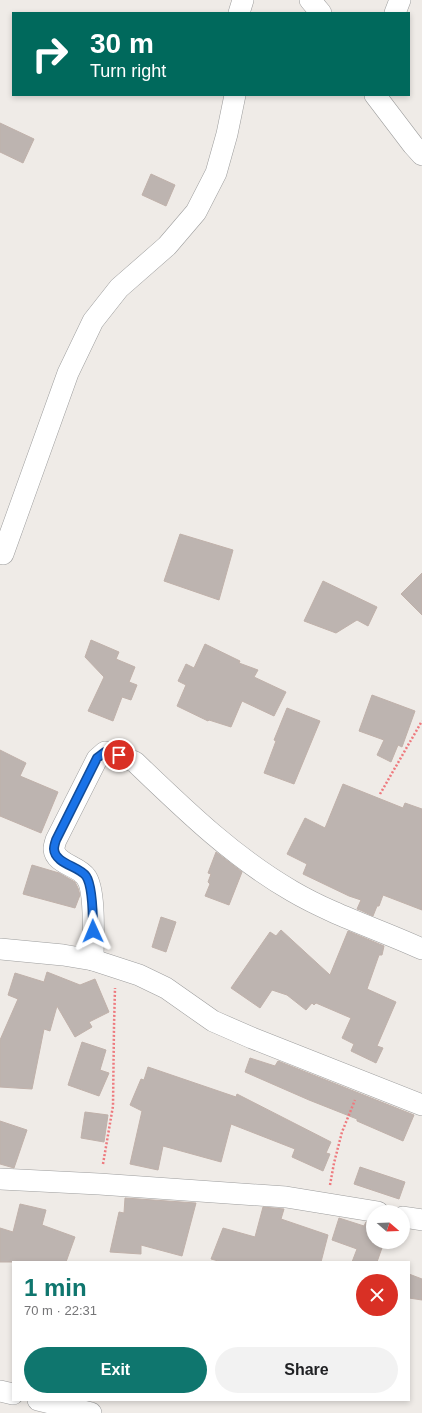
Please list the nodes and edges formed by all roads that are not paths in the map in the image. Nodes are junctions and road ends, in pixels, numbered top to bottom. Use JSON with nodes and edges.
{"nodes":[{"id":1,"x":243,"y":0,"type":"edge"},
{"id":2,"x":310,"y":0,"type":"edge"},
{"id":3,"x":400,"y":0,"type":"edge"},
{"id":4,"x":239,"y":12,"type":"edge"},
{"id":5,"x":320,"y":12,"type":"edge"},
{"id":6,"x":395,"y":12,"type":"edge"},
{"id":7,"x":235,"y":96,"type":"edge"},
{"id":8,"x":376,"y":96,"type":"edge"},
{"id":9,"x":422,"y":154,"type":"edge"},
{"id":10,"x":3,"y":554,"type":"dead end"},
{"id":11,"x":0,"y":949,"type":"edge"},
{"id":12,"x":422,"y":949,"type":"edge"},
{"id":13,"x":93,"y":960,"type":"junction"},
{"id":14,"x":422,"y":1105,"type":"edge"},
{"id":15,"x":0,"y":1179,"type":"edge"},
{"id":16,"x":366,"y":1210,"type":"edge"},
{"id":17,"x":410,"y":1218,"type":"edge"},
{"id":18,"x":422,"y":1220,"type":"edge"},
{"id":19,"x":0,"y":1390,"type":"edge"},
{"id":20,"x":12,"y":1394,"type":"edge"},
{"id":21,"x":42,"y":1401,"type":"edge"},
{"id":22,"x":91,"y":1413,"type":"edge"}],
"edges":[{"from":1,"to":4,"type":"street"},
{"from":2,"to":5,"type":"street"},
{"from":3,"to":6,"type":"street"},
{"from":7,"to":10,"type":"street"},
{"from":8,"to":9,"type":"street"},
{"from":11,"to":13,"type":"street"},
{"from":12,"to":13,"type":"street"},
{"from":13,"to":14,"type":"street"},
{"from":15,"to":16,"type":"street"},
{"from":17,"to":18,"type":"street"},
{"from":19,"to":20,"type":"street"},
{"from":21,"to":22,"type":"street"}]}
